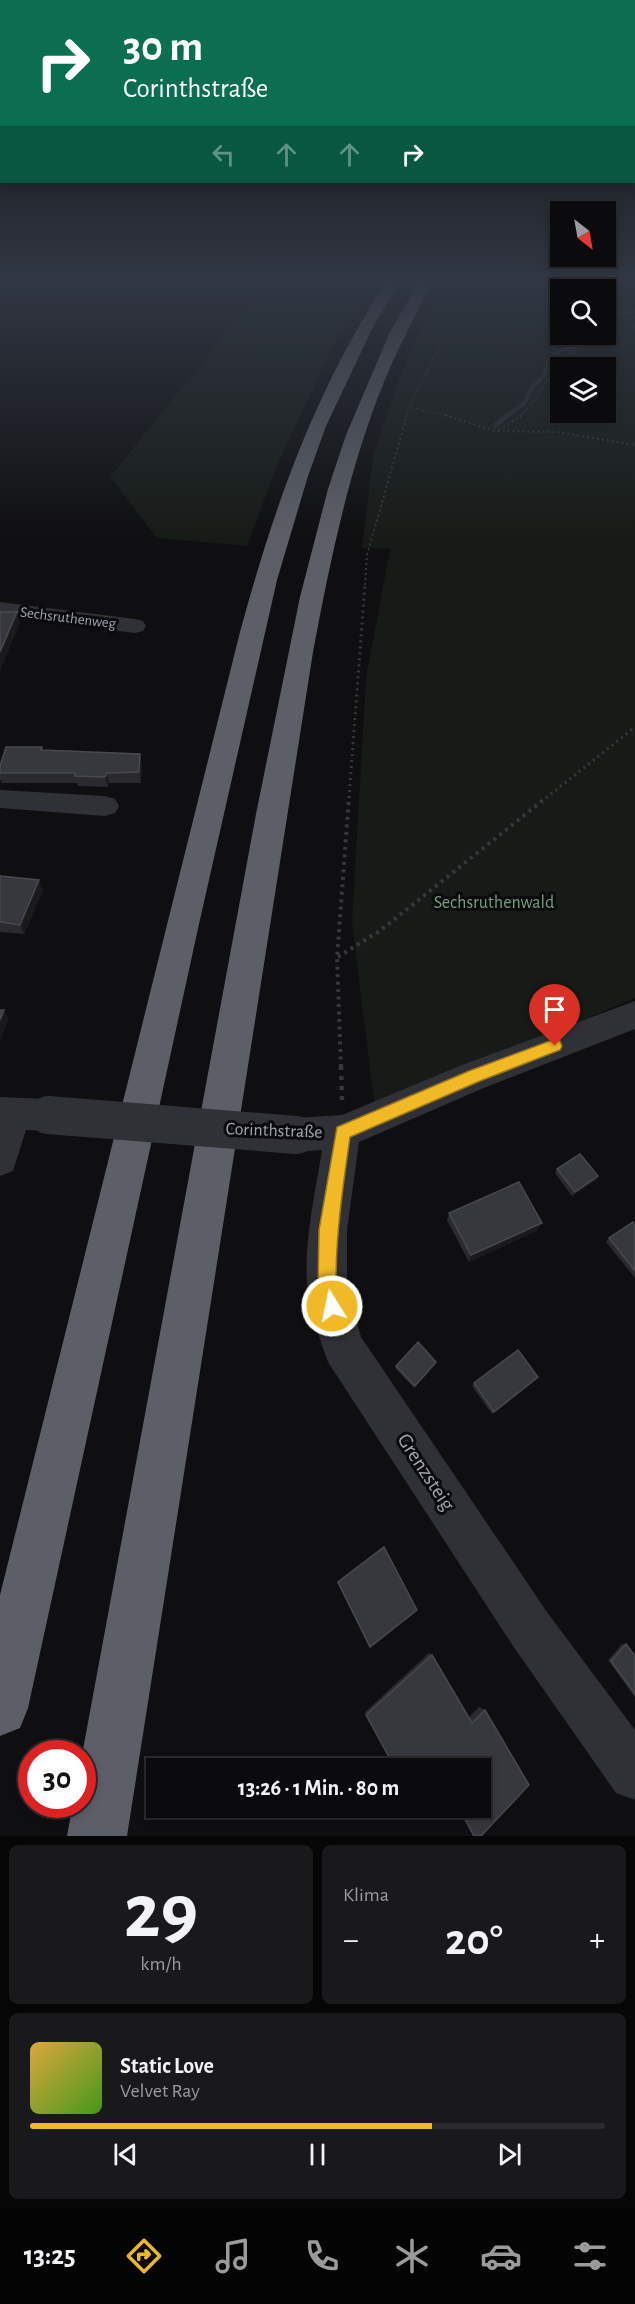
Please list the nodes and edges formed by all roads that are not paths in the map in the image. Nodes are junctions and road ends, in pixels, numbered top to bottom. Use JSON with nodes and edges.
{"nodes":[{"id":1,"x":344,"y":369,"type":"edge"},
{"id":2,"x":380,"y":369,"type":"edge"},
{"id":3,"x":0,"y":609,"type":"edge"},
{"id":4,"x":135,"y":626,"type":"dead end"},
{"id":5,"x":0,"y":799,"type":"edge"},
{"id":6,"x":105,"y":806,"type":"dead end"},
{"id":7,"x":635,"y":1015,"type":"edge"},
{"id":8,"x":6,"y":1114,"type":"edge"},
{"id":9,"x":343,"y":1132,"type":"junction"},
{"id":10,"x":0,"y":1159,"type":"edge"},
{"id":11,"x":0,"y":1708,"type":"edge"},
{"id":12,"x":635,"y":1774,"type":"edge"},
{"id":13,"x":97,"y":1836,"type":"edge"}],
"edges":[{"from":1,"to":11,"type":"highway"},
{"from":2,"to":13,"type":"highway"},
{"from":3,"to":4,"type":"street","name":"Sechsruthenweg"},
{"from":5,"to":6,"type":"street"},
{"from":7,"to":9,"type":"street","name":"Corinthstraße"},
{"from":8,"to":9,"type":"street","name":"Corinthstraße","bridge":true},
{"from":8,"to":10,"type":"street"},
{"from":9,"to":12,"type":"street","name":"Grenzsteig"}]}
